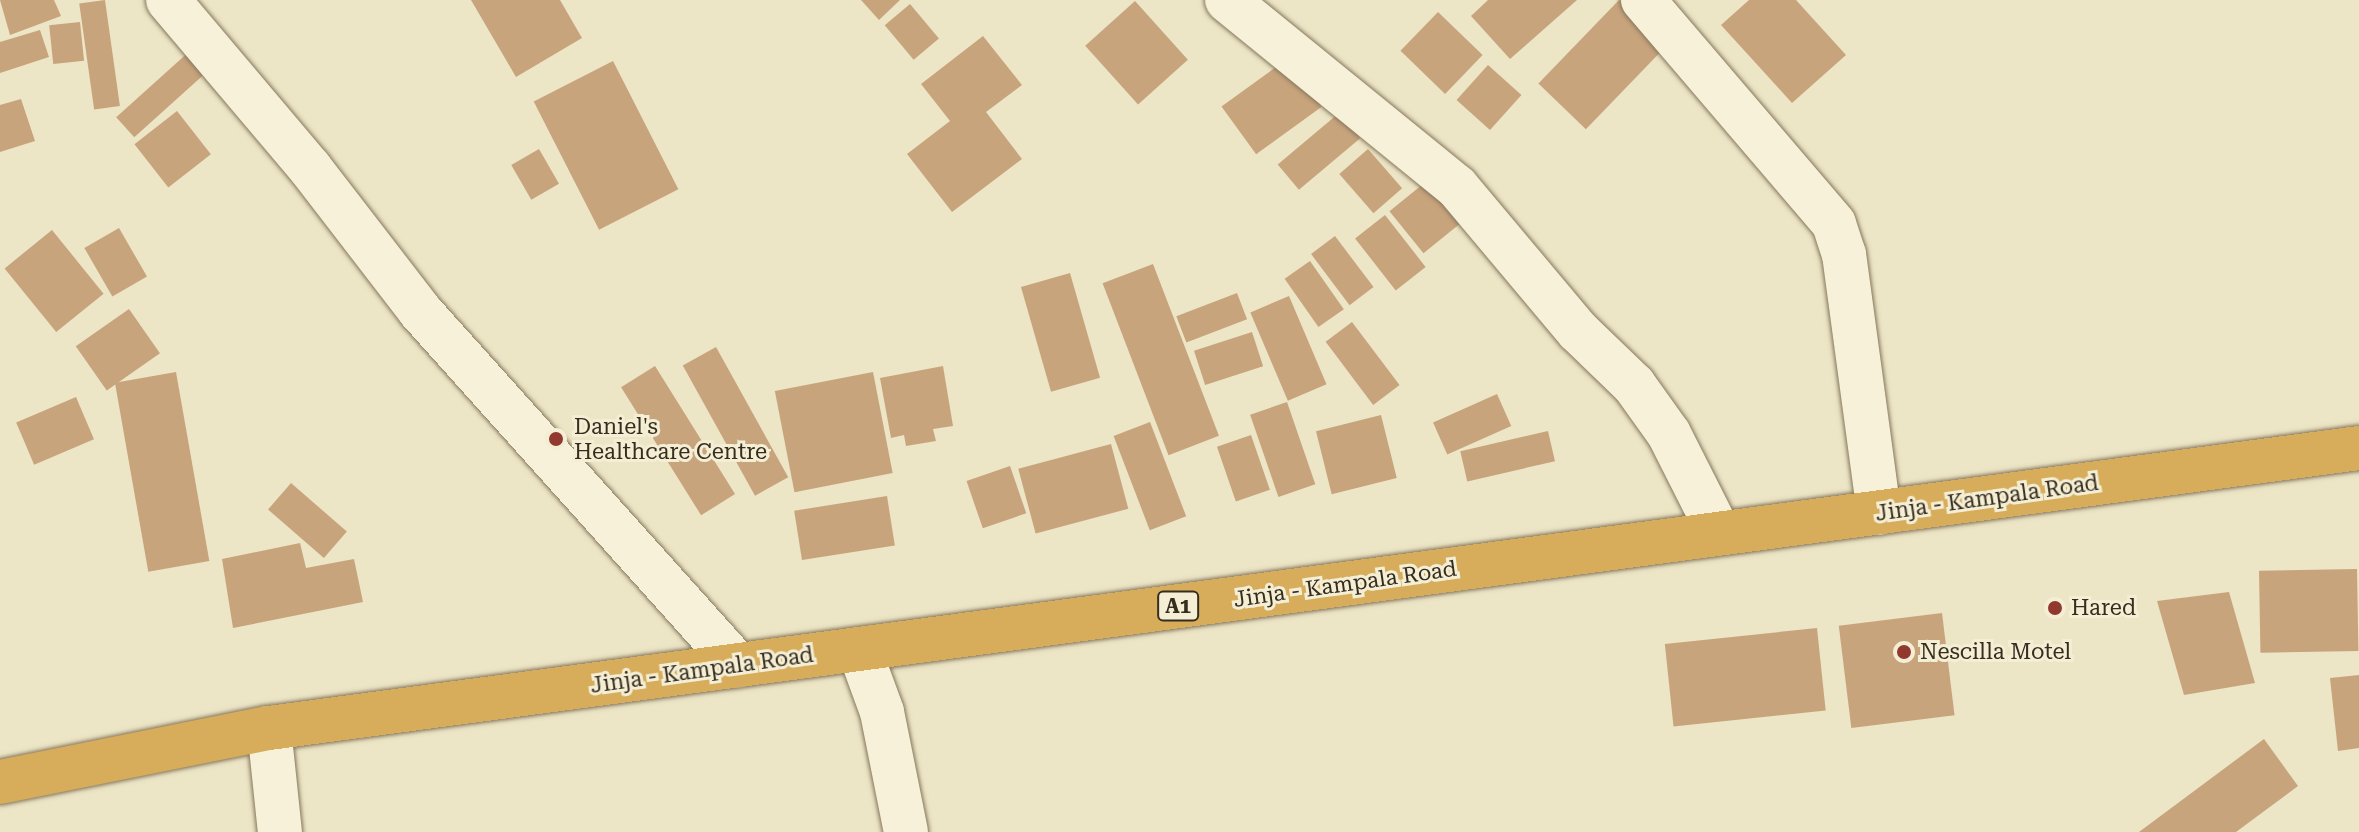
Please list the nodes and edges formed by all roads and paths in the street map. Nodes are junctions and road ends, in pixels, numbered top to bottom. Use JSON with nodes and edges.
{"nodes":[{"id":1,"x":168,"y":0,"type":"edge"},
{"id":2,"x":1227,"y":0,"type":"edge"},
{"id":3,"x":1643,"y":0,"type":"edge"},
{"id":4,"x":2359,"y":448,"type":"edge"},
{"id":5,"x":1879,"y":513,"type":"junction"},
{"id":6,"x":1719,"y":533,"type":"junction"},
{"id":7,"x":859,"y":649,"type":"junction"},
{"id":8,"x":738,"y":665,"type":"junction"},
{"id":9,"x":269,"y":728,"type":"junction"},
{"id":10,"x":0,"y":782,"type":"edge"},
{"id":11,"x":280,"y":832,"type":"edge"},
{"id":12,"x":906,"y":832,"type":"edge"}],
"edges":[{"from":1,"to":8,"type":"street"},
{"from":2,"to":6,"type":"street"},
{"from":3,"to":5,"type":"street"},
{"from":4,"to":5,"type":"highway","name":"Jinja - Kampala Road","number":"A1"},
{"from":5,"to":6,"type":"highway","name":"Jinja - Kampala Road","number":"A1"},
{"from":6,"to":7,"type":"highway","name":"Jinja - Kampala Road","number":"A1"},
{"from":7,"to":8,"type":"highway","name":"Jinja - Kampala Road","number":"A1"},
{"from":7,"to":12,"type":"street"},
{"from":8,"to":9,"type":"highway","name":"Jinja - Kampala Road","number":"A1"},
{"from":9,"to":10,"type":"highway","name":"Jinja - Kampala Road","number":"A1"},
{"from":9,"to":11,"type":"street"}]}
